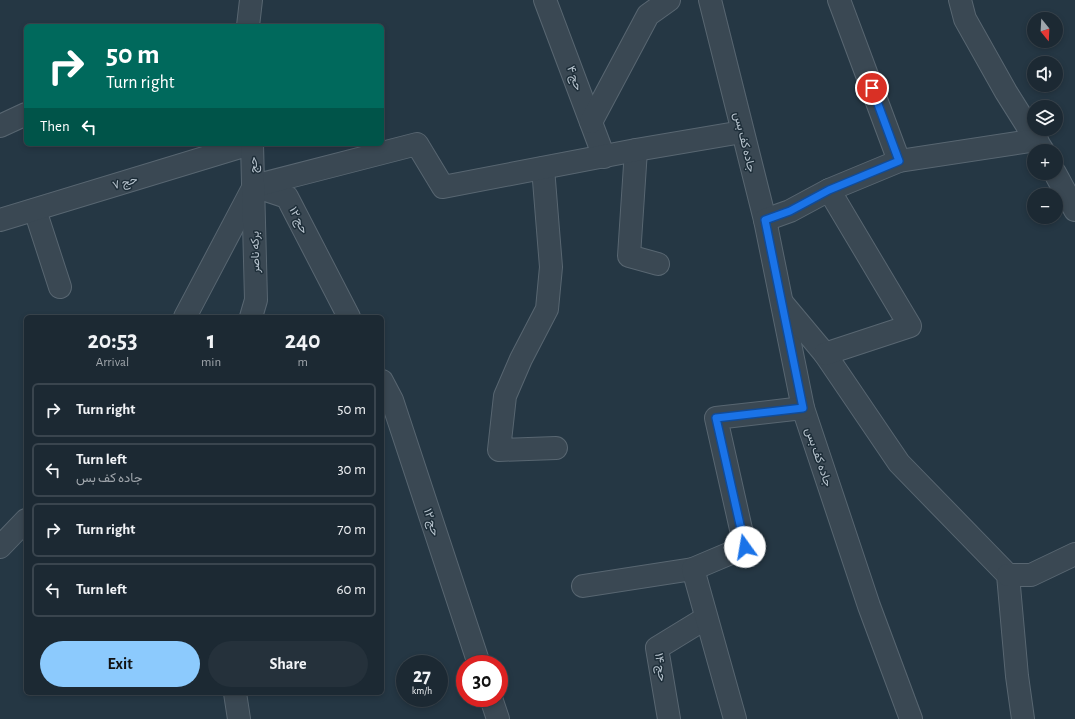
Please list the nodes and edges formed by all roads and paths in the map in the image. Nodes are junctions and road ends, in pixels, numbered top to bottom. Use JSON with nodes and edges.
{"nodes":[{"id":1,"x":250,"y":0,"type":"edge"},
{"id":2,"x":545,"y":0,"type":"edge"},
{"id":3,"x":669,"y":0,"type":"edge"},
{"id":4,"x":710,"y":0,"type":"edge"},
{"id":5,"x":839,"y":0,"type":"edge"},
{"id":6,"x":960,"y":0,"type":"edge"},
{"id":7,"x":248,"y":24,"type":"edge"},
{"id":8,"x":24,"y":115,"type":"edge"},
{"id":9,"x":591,"y":122,"type":"junction"},
{"id":10,"x":0,"y":126,"type":"edge"},
{"id":11,"x":742,"y":132,"type":"junction"},
{"id":12,"x":1039,"y":144,"type":"edge"},
{"id":13,"x":244,"y":146,"type":"edge"},
{"id":14,"x":251,"y":146,"type":"edge"},
{"id":15,"x":1027,"y":146,"type":"edge"},
{"id":16,"x":636,"y":150,"type":"junction"},
{"id":17,"x":604,"y":157,"type":"junction"},
{"id":18,"x":899,"y":161,"type":"junction"},
{"id":19,"x":543,"y":168,"type":"junction"},
{"id":20,"x":1059,"y":180,"type":"edge"},
{"id":21,"x":254,"y":186,"type":"junction"},
{"id":22,"x":829,"y":190,"type":"junction"},
{"id":23,"x":35,"y":210,"type":"junction"},
{"id":24,"x":1075,"y":210,"type":"edge"},
{"id":25,"x":0,"y":220,"type":"edge"},
{"id":26,"x":765,"y":220,"type":"junction"},
{"id":27,"x":658,"y":264,"type":"dead end"},
{"id":28,"x":60,"y":287,"type":"dead end"},
{"id":29,"x":783,"y":304,"type":"junction"},
{"id":30,"x":186,"y":315,"type":"edge"},
{"id":31,"x":251,"y":315,"type":"edge"},
{"id":32,"x":348,"y":315,"type":"edge"},
{"id":33,"x":825,"y":354,"type":"junction"},
{"id":34,"x":384,"y":385,"type":"edge"},
{"id":35,"x":803,"y":408,"type":"junction"},
{"id":36,"x":556,"y":448,"type":"dead end"},
{"id":37,"x":24,"y":522,"type":"edge"},
{"id":38,"x":0,"y":547,"type":"edge"},
{"id":39,"x":1075,"y":554,"type":"edge"},
{"id":40,"x":693,"y":569,"type":"junction"},
{"id":41,"x":1008,"y":575,"type":"junction"},
{"id":42,"x":583,"y":586,"type":"dead end"},
{"id":43,"x":706,"y":618,"type":"junction"},
{"id":44,"x":476,"y":655,"type":"edge"},
{"id":45,"x":235,"y":695,"type":"edge"},
{"id":46,"x":494,"y":707,"type":"edge"},
{"id":47,"x":239,"y":719,"type":"edge"},
{"id":48,"x":498,"y":719,"type":"edge"},
{"id":49,"x":669,"y":719,"type":"edge"},
{"id":50,"x":735,"y":719,"type":"edge"},
{"id":51,"x":911,"y":719,"type":"edge"},
{"id":52,"x":1023,"y":719,"type":"edge"}],
"edges":[{"from":1,"to":7,"type":"street"},
{"from":2,"to":9,"type":"street","name":"حج ۴"},
{"from":3,"to":9,"type":"street"},
{"from":4,"to":11,"type":"street","name":"جاده کف بس"},
{"from":5,"to":18,"type":"street"},
{"from":6,"to":12,"type":"street"},
{"from":8,"to":10,"type":"street"},
{"from":9,"to":17,"type":"street","name":"حج ۴"},
{"from":11,"to":16,"type":"street"},
{"from":11,"to":26,"type":"street","name":"جاده کف بس"},
{"from":13,"to":23,"type":"street","name":"حج ۷"},
{"from":14,"to":21,"type":"street","name":"حج"},
{"from":15,"to":18,"type":"street"},
{"from":16,"to":17,"type":"street"},
{"from":16,"to":27,"type":"street"},
{"from":17,"to":19,"type":"street"},
{"from":18,"to":22,"type":"street"},
{"from":19,"to":21,"type":"street"},
{"from":19,"to":36,"type":"street"},
{"from":20,"to":24,"type":"street"},
{"from":21,"to":30,"type":"street"},
{"from":21,"to":31,"type":"street","name":"برکه ناصر"},
{"from":21,"to":32,"type":"street","name":"حج ۱۲"},
{"from":22,"to":26,"type":"street"},
{"from":22,"to":33,"type":"street"},
{"from":23,"to":25,"type":"street","name":"حج ۷"},
{"from":23,"to":28,"type":"street"},
{"from":26,"to":29,"type":"street","name":"جاده کف بس"},
{"from":29,"to":33,"type":"street"},
{"from":29,"to":35,"type":"street","name":"جاده کف بس"},
{"from":33,"to":41,"type":"street"},
{"from":34,"to":44,"type":"street","name":"حج ۱۲"},
{"from":35,"to":40,"type":"street"},
{"from":35,"to":51,"type":"street","name":"جاده کف بس"},
{"from":37,"to":38,"type":"street"},
{"from":39,"to":41,"type":"street"},
{"from":40,"to":42,"type":"street"},
{"from":40,"to":43,"type":"street"},
{"from":41,"to":52,"type":"street"},
{"from":43,"to":49,"type":"street","name":"حج ۱۴"},
{"from":43,"to":50,"type":"street"},
{"from":45,"to":47,"type":"street"},
{"from":46,"to":48,"type":"street"}]}
